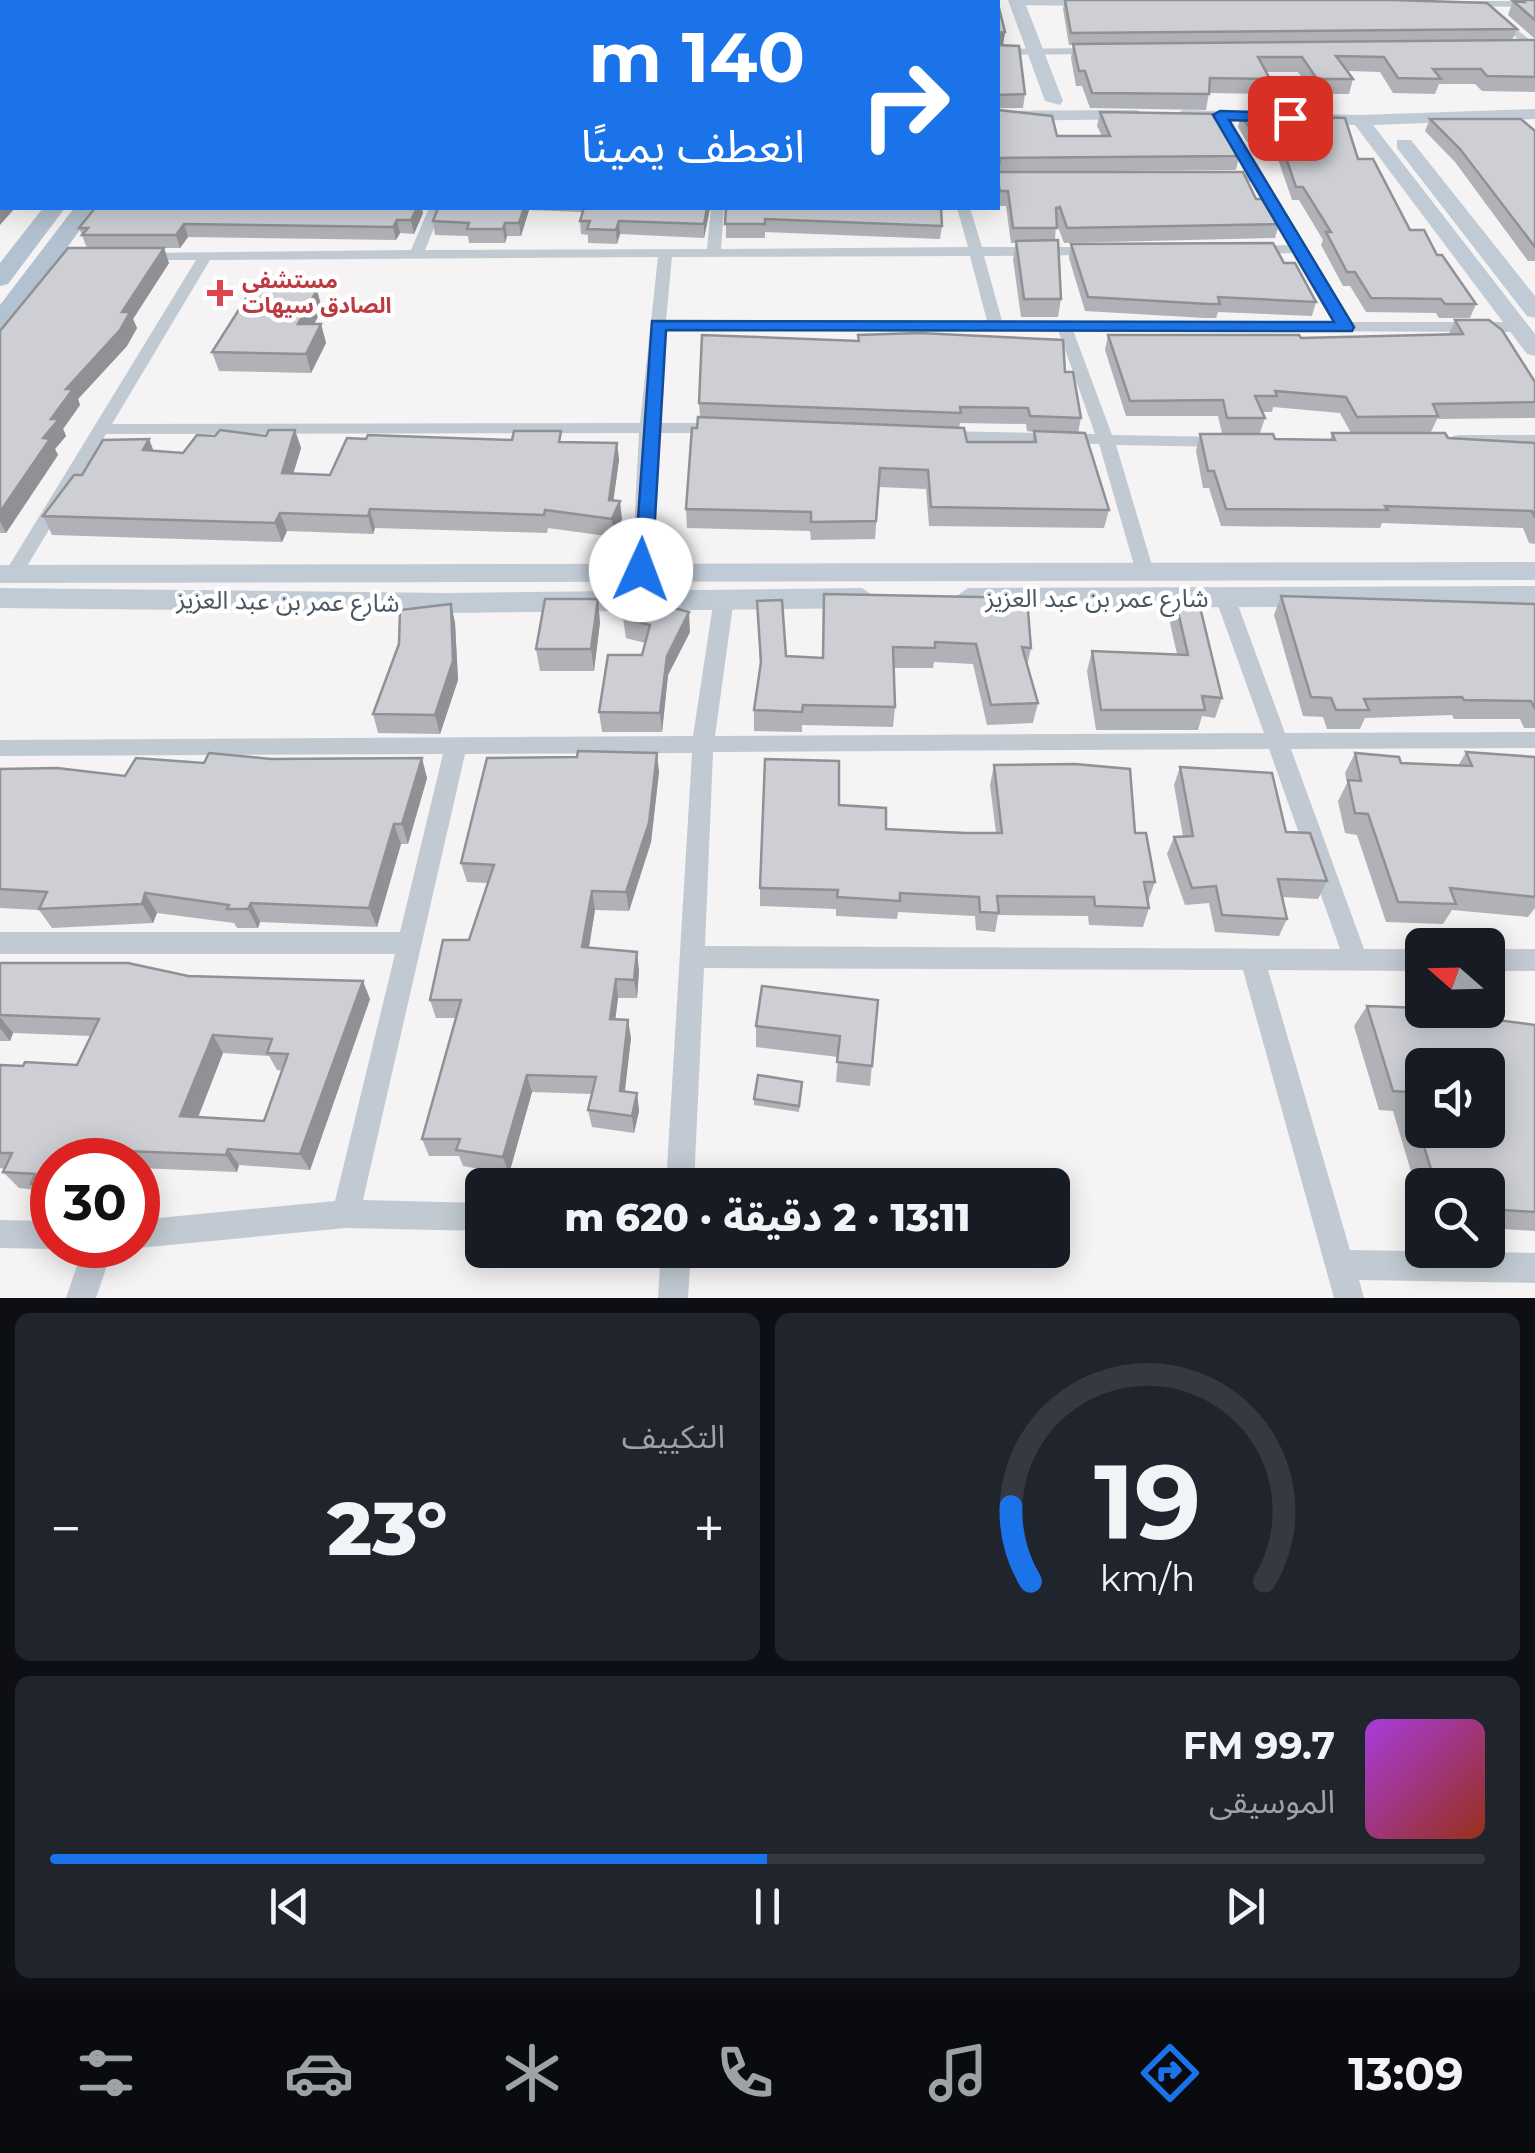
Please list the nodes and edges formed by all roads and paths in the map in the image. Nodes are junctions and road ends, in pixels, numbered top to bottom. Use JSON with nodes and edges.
{"nodes":[{"id":1,"x":1017,"y":2,"type":"edge"},
{"id":2,"x":1481,"y":2,"type":"edge"},
{"id":3,"x":1097,"y":3,"type":"edge"},
{"id":4,"x":1445,"y":4,"type":"edge"},
{"id":5,"x":1535,"y":4,"type":"edge"},
{"id":6,"x":1512,"y":47,"type":"edge"},
{"id":7,"x":1533,"y":49,"type":"edge"},
{"id":8,"x":1114,"y":51,"type":"edge"},
{"id":9,"x":1000,"y":52,"type":"edge"},
{"id":10,"x":1034,"y":52,"type":"junction"},
{"id":11,"x":1000,"y":101,"type":"edge"},
{"id":12,"x":1054,"y":101,"type":"junction"},
{"id":13,"x":1535,"y":106,"type":"edge"},
{"id":14,"x":1220,"y":115,"type":"junction"},
{"id":15,"x":1000,"y":116,"type":"edge"},
{"id":16,"x":1523,"y":119,"type":"edge"},
{"id":17,"x":1360,"y":120,"type":"junction"},
{"id":18,"x":1385,"y":120,"type":"junction"},
{"id":19,"x":1197,"y":178,"type":"edge"},
{"id":20,"x":1256,"y":178,"type":"junction"},
{"id":21,"x":52,"y":210,"type":"edge"},
{"id":22,"x":84,"y":210,"type":"edge"},
{"id":23,"x":434,"y":210,"type":"edge"},
{"id":24,"x":717,"y":210,"type":"edge"},
{"id":25,"x":965,"y":210,"type":"edge"},
{"id":26,"x":1300,"y":249,"type":"junction"},
{"id":27,"x":1109,"y":250,"type":"edge"},
{"id":28,"x":1242,"y":250,"type":"edge"},
{"id":29,"x":976,"y":251,"type":"junction"},
{"id":30,"x":666,"y":253,"type":"junction"},
{"id":31,"x":714,"y":253,"type":"junction"},
{"id":32,"x":416,"y":255,"type":"junction"},
{"id":33,"x":128,"y":256,"type":"edge"},
{"id":34,"x":206,"y":256,"type":"junction"},
{"id":35,"x":2,"y":273,"type":"edge"},
{"id":36,"x":1535,"y":311,"type":"edge"},
{"id":37,"x":0,"y":322,"type":"edge"},
{"id":38,"x":658,"y":325,"type":"junction"},
{"id":39,"x":996,"y":326,"type":"junction"},
{"id":40,"x":1064,"y":326,"type":"junction"},
{"id":41,"x":1346,"y":327,"type":"junction"},
{"id":42,"x":1518,"y":327,"type":"junction"},
{"id":43,"x":1535,"y":349,"type":"edge"},
{"id":44,"x":648,"y":424,"type":"junction"},
{"id":45,"x":748,"y":428,"type":"edge"},
{"id":46,"x":102,"y":429,"type":"junction"},
{"id":47,"x":927,"y":436,"type":"edge"},
{"id":48,"x":1438,"y":440,"type":"edge"},
{"id":49,"x":1535,"y":440,"type":"edge"},
{"id":50,"x":1243,"y":442,"type":"edge"},
{"id":51,"x":1107,"y":443,"type":"junction"},
{"id":52,"x":641,"y":570,"type":"junction"},
{"id":53,"x":1535,"y":571,"type":"edge"},
{"id":54,"x":1144,"y":572,"type":"junction"},
{"id":55,"x":4,"y":582,"type":"edge"},
{"id":56,"x":1535,"y":596,"type":"edge"},
{"id":57,"x":1225,"y":597,"type":"junction"},
{"id":58,"x":724,"y":598,"type":"junction"},
{"id":59,"x":1535,"y":740,"type":"edge"},
{"id":60,"x":1276,"y":741,"type":"junction"},
{"id":61,"x":703,"y":743,"type":"junction"},
{"id":62,"x":456,"y":745,"type":"junction"},
{"id":63,"x":0,"y":748,"type":"edge"},
{"id":64,"x":0,"y":943,"type":"edge"},
{"id":65,"x":407,"y":944,"type":"junction"},
{"id":66,"x":695,"y":956,"type":"junction"},
{"id":67,"x":1356,"y":960,"type":"junction"},
{"id":68,"x":1405,"y":960,"type":"edge"},
{"id":69,"x":1505,"y":960,"type":"edge"},
{"id":70,"x":1535,"y":960,"type":"edge"},
{"id":71,"x":1253,"y":961,"type":"junction"},
{"id":72,"x":681,"y":1168,"type":"edge"},
{"id":73,"x":346,"y":1214,"type":"junction"},
{"id":74,"x":465,"y":1216,"type":"edge"},
{"id":75,"x":160,"y":1232,"type":"edge"},
{"id":76,"x":0,"y":1234,"type":"edge"},
{"id":77,"x":30,"y":1235,"type":"edge"},
{"id":78,"x":1340,"y":1266,"type":"junction"},
{"id":79,"x":91,"y":1268,"type":"edge"},
{"id":80,"x":675,"y":1268,"type":"edge"},
{"id":81,"x":1535,"y":1268,"type":"edge"},
{"id":82,"x":81,"y":1298,"type":"edge"},
{"id":83,"x":673,"y":1298,"type":"edge"},
{"id":84,"x":1349,"y":1298,"type":"edge"}],
"edges":[{"from":1,"to":3,"type":"street"},
{"from":1,"to":10,"type":"street"},
{"from":2,"to":4,"type":"street"},
{"from":2,"to":5,"type":"street"},
{"from":2,"to":7,"type":"street"},
{"from":6,"to":7,"type":"street"},
{"from":8,"to":10,"type":"street"},
{"from":9,"to":10,"type":"street"},
{"from":10,"to":12,"type":"street"},
{"from":11,"to":12,"type":"street"},
{"from":12,"to":13,"type":"street"},
{"from":14,"to":15,"type":"street"},
{"from":14,"to":17,"type":"street"},
{"from":14,"to":20,"type":"street"},
{"from":16,"to":18,"type":"street"},
{"from":17,"to":18,"type":"street"},
{"from":17,"to":42,"type":"street"},
{"from":18,"to":36,"type":"street"},
{"from":19,"to":20,"type":"street"},
{"from":20,"to":26,"type":"street"},
{"from":21,"to":35,"type":"main road"},
{"from":22,"to":37,"type":"main road"},
{"from":23,"to":32,"type":"street"},
{"from":24,"to":31,"type":"street"},
{"from":25,"to":29,"type":"street"},
{"from":26,"to":28,"type":"street"},
{"from":26,"to":41,"type":"street"},
{"from":27,"to":29,"type":"street"},
{"from":29,"to":31,"type":"street"},
{"from":29,"to":39,"type":"street"},
{"from":30,"to":31,"type":"street"},
{"from":30,"to":32,"type":"street"},
{"from":30,"to":38,"type":"street"},
{"from":32,"to":34,"type":"street"},
{"from":33,"to":34,"type":"street"},
{"from":34,"to":46,"type":"street"},
{"from":38,"to":39,"type":"street"},
{"from":38,"to":44,"type":"street"},
{"from":39,"to":40,"type":"street"},
{"from":40,"to":41,"type":"street"},
{"from":40,"to":51,"type":"street"},
{"from":41,"to":42,"type":"street"},
{"from":42,"to":43,"type":"street"},
{"from":44,"to":45,"type":"street"},
{"from":44,"to":46,"type":"street"},
{"from":44,"to":52,"type":"street"},
{"from":46,"to":55,"type":"street"},
{"from":47,"to":51,"type":"street"},
{"from":48,"to":49,"type":"street"},
{"from":50,"to":51,"type":"street"},
{"from":51,"to":54,"type":"street"},
{"from":52,"to":54,"type":"street","name":"شارع عمر بن عبد العزيز"},
{"from":52,"to":55,"type":"street","name":"شارع عمر بن عبد العزيز"},
{"from":53,"to":54,"type":"street","name":"شارع عمر بن عبد العزيز"},
{"from":55,"to":58,"type":"street","name":"شارع عمر بن عبد العزيز"},
{"from":56,"to":57,"type":"street","name":"شارع عمر بن عبد العزيز"},
{"from":57,"to":58,"type":"street","name":"شارع عمر بن عبد العزيز"},
{"from":57,"to":60,"type":"street"},
{"from":58,"to":61,"type":"street"},
{"from":59,"to":60,"type":"street"},
{"from":60,"to":61,"type":"street"},
{"from":60,"to":67,"type":"street"},
{"from":61,"to":62,"type":"street"},
{"from":61,"to":66,"type":"street"},
{"from":62,"to":63,"type":"street"},
{"from":62,"to":65,"type":"street"},
{"from":64,"to":65,"type":"street"},
{"from":65,"to":73,"type":"street"},
{"from":66,"to":71,"type":"street"},
{"from":66,"to":72,"type":"street"},
{"from":67,"to":68,"type":"street"},
{"from":67,"to":71,"type":"street"},
{"from":69,"to":70,"type":"street"},
{"from":71,"to":78,"type":"street"},
{"from":73,"to":74,"type":"street"},
{"from":73,"to":75,"type":"street"},
{"from":76,"to":77,"type":"street"},
{"from":78,"to":81,"type":"street"},
{"from":78,"to":84,"type":"street"},
{"from":79,"to":82,"type":"street"},
{"from":80,"to":83,"type":"street"}]}
